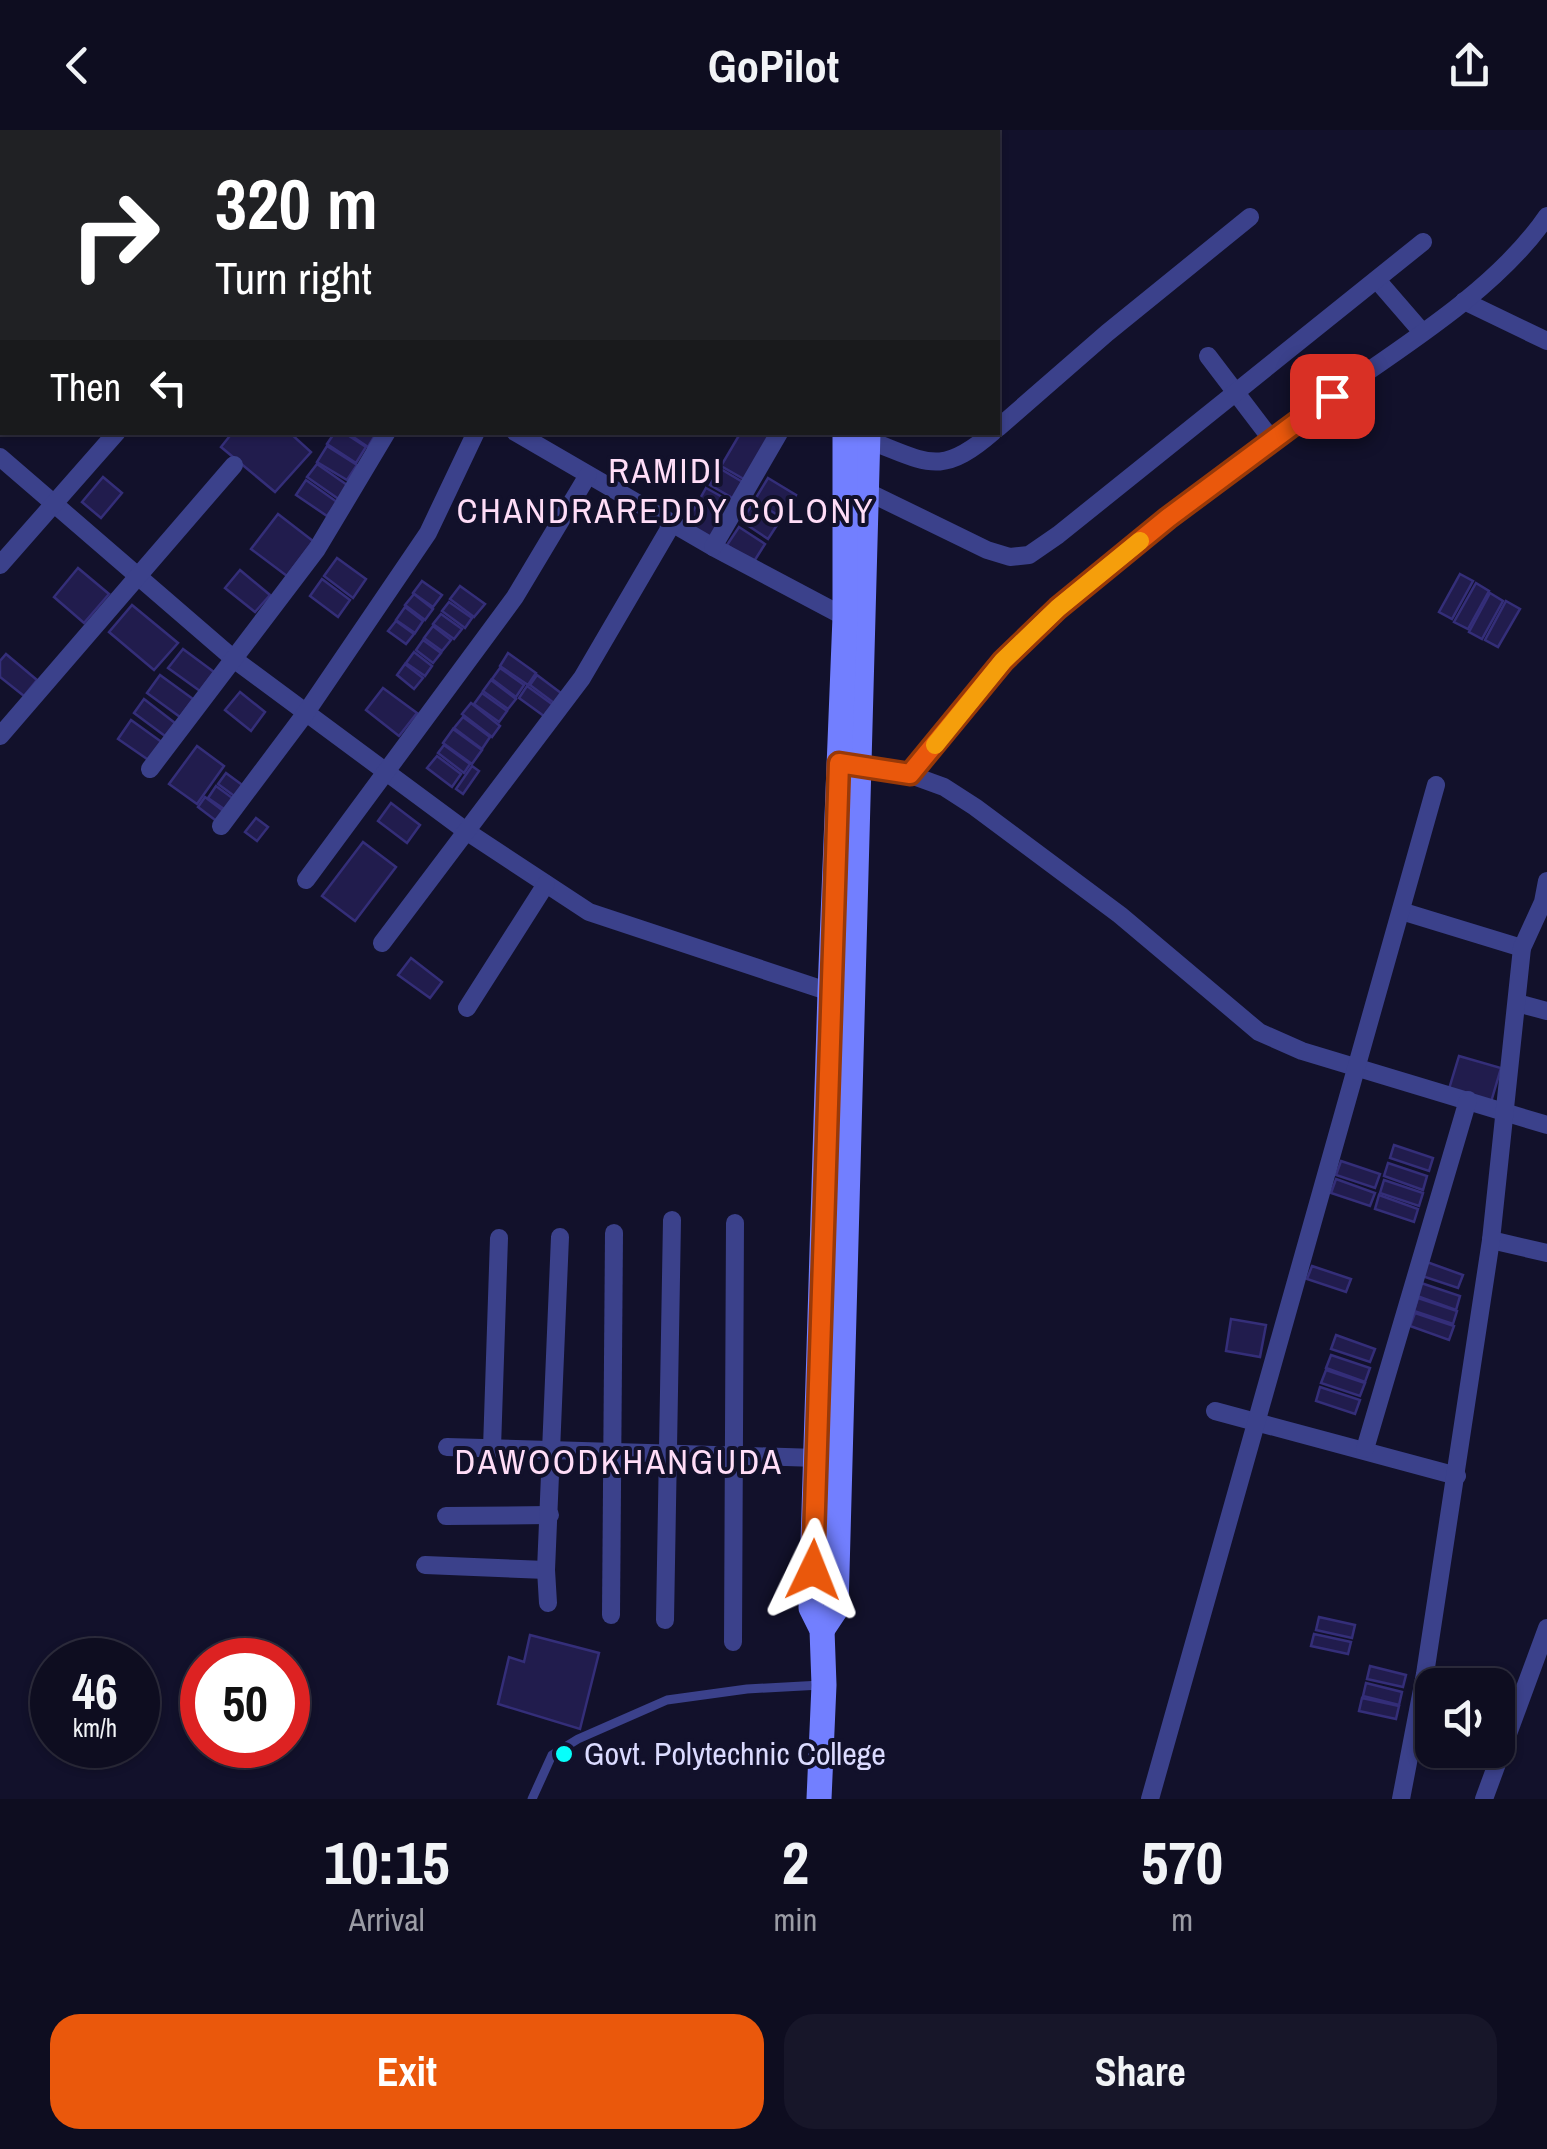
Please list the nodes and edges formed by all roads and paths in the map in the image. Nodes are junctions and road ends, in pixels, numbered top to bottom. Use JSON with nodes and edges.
{"nodes":[{"id":1,"x":1547,"y":216,"type":"edge"},
{"id":2,"x":1250,"y":217,"type":"dead end"},
{"id":3,"x":1423,"y":242,"type":"dead end"},
{"id":4,"x":1377,"y":280,"type":"junction"},
{"id":5,"x":1464,"y":300,"type":"junction"},
{"id":6,"x":1422,"y":332,"type":"junction"},
{"id":7,"x":1547,"y":341,"type":"edge"},
{"id":8,"x":1208,"y":356,"type":"dead end"},
{"id":9,"x":1235,"y":391,"type":"junction"},
{"id":10,"x":1000,"y":426,"type":"edge"},
{"id":11,"x":114,"y":435,"type":"edge"},
{"id":12,"x":385,"y":435,"type":"edge"},
{"id":13,"x":475,"y":435,"type":"edge"},
{"id":14,"x":778,"y":435,"type":"edge"},
{"id":15,"x":860,"y":435,"type":"edge"},
{"id":16,"x":990,"y":435,"type":"edge"},
{"id":17,"x":1272,"y":440,"type":"junction"},
{"id":18,"x":548,"y":441,"type":"edge"},
{"id":19,"x":0,"y":457,"type":"edge"},
{"id":20,"x":234,"y":464,"type":"dead end"},
{"id":21,"x":588,"y":475,"type":"junction"},
{"id":22,"x":866,"y":491,"type":"junction"},
{"id":23,"x":54,"y":504,"type":"junction"},
{"id":24,"x":672,"y":524,"type":"junction"},
{"id":25,"x":713,"y":547,"type":"junction"},
{"id":26,"x":0,"y":565,"type":"edge"},
{"id":27,"x":137,"y":574,"type":"junction"},
{"id":28,"x":846,"y":617,"type":"junction"},
{"id":29,"x":235,"y":660,"type":"junction"},
{"id":30,"x":305,"y":714,"type":"junction"},
{"id":31,"x":0,"y":736,"type":"edge"},
{"id":32,"x":850,"y":764,"type":"junction"},
{"id":33,"x":150,"y":770,"type":"dead end"},
{"id":34,"x":384,"y":773,"type":"junction"},
{"id":35,"x":910,"y":774,"type":"junction"},
{"id":36,"x":1436,"y":785,"type":"dead end"},
{"id":37,"x":221,"y":826,"type":"dead end"},
{"id":38,"x":466,"y":831,"type":"junction"},
{"id":39,"x":306,"y":880,"type":"dead end"},
{"id":40,"x":1547,"y":881,"type":"edge"},
{"id":41,"x":546,"y":884,"type":"junction"},
{"id":42,"x":1401,"y":911,"type":"junction"},
{"id":43,"x":382,"y":943,"type":"dead end"},
{"id":44,"x":1522,"y":948,"type":"junction"},
{"id":45,"x":830,"y":992,"type":"junction"},
{"id":46,"x":1516,"y":1003,"type":"junction"},
{"id":47,"x":467,"y":1008,"type":"dead end"},
{"id":48,"x":1547,"y":1010,"type":"edge"},
{"id":49,"x":1356,"y":1067,"type":"junction"},
{"id":50,"x":1468,"y":1100,"type":"junction"},
{"id":51,"x":1504,"y":1111,"type":"junction"},
{"id":52,"x":1547,"y":1126,"type":"edge"},
{"id":53,"x":672,"y":1220,"type":"dead end"},
{"id":54,"x":735,"y":1223,"type":"dead end"},
{"id":55,"x":614,"y":1233,"type":"dead end"},
{"id":56,"x":560,"y":1237,"type":"dead end"},
{"id":57,"x":500,"y":1238,"type":"dead end"},
{"id":58,"x":1491,"y":1240,"type":"junction"},
{"id":59,"x":1547,"y":1253,"type":"edge"},
{"id":60,"x":1215,"y":1412,"type":"dead end"},
{"id":61,"x":1257,"y":1422,"type":"junction"},
{"id":62,"x":447,"y":1447,"type":"dead end"},
{"id":63,"x":492,"y":1448,"type":"junction"},
{"id":64,"x":553,"y":1448,"type":"junction"},
{"id":65,"x":1365,"y":1449,"type":"junction"},
{"id":66,"x":611,"y":1451,"type":"junction"},
{"id":67,"x":668,"y":1453,"type":"junction"},
{"id":68,"x":731,"y":1454,"type":"junction"},
{"id":69,"x":817,"y":1458,"type":"junction"},
{"id":70,"x":1456,"y":1476,"type":"junction"},
{"id":71,"x":550,"y":1515,"type":"junction"},
{"id":72,"x":446,"y":1516,"type":"dead end"},
{"id":73,"x":424,"y":1565,"type":"dead end"},
{"id":74,"x":546,"y":1570,"type":"junction"},
{"id":75,"x":548,"y":1602,"type":"dead end"},
{"id":76,"x":610,"y":1615,"type":"dead end"},
{"id":77,"x":665,"y":1620,"type":"dead end"},
{"id":78,"x":1547,"y":1628,"type":"edge"},
{"id":79,"x":822,"y":1630,"type":"junction"},
{"id":80,"x":733,"y":1642,"type":"dead end"},
{"id":81,"x":824,"y":1685,"type":"junction"},
{"id":82,"x":532,"y":1799,"type":"edge"},
{"id":83,"x":820,"y":1799,"type":"edge"},
{"id":84,"x":1150,"y":1799,"type":"edge"},
{"id":85,"x":1401,"y":1799,"type":"edge"},
{"id":86,"x":1484,"y":1799,"type":"edge"}],
"edges":[{"from":1,"to":5,"type":"street"},
{"from":2,"to":10,"type":"street"},
{"from":3,"to":4,"type":"street"},
{"from":4,"to":6,"type":"street"},
{"from":4,"to":9,"type":"street"},
{"from":5,"to":6,"type":"street"},
{"from":5,"to":7,"type":"street"},
{"from":6,"to":17,"type":"street"},
{"from":8,"to":9,"type":"street"},
{"from":9,"to":17,"type":"street"},
{"from":9,"to":22,"type":"street"},
{"from":11,"to":23,"type":"street"},
{"from":12,"to":29,"type":"street"},
{"from":13,"to":30,"type":"street"},
{"from":14,"to":25,"type":"street"},
{"from":15,"to":16,"type":"street"},
{"from":15,"to":22,"type":"main road"},
{"from":15,"to":28,"type":"main road"},
{"from":17,"to":35,"type":"street"},
{"from":18,"to":21,"type":"street"},
{"from":19,"to":23,"type":"street"},
{"from":20,"to":27,"type":"street"},
{"from":21,"to":24,"type":"street"},
{"from":21,"to":34,"type":"street"},
{"from":22,"to":32,"type":"main road"},
{"from":23,"to":26,"type":"street"},
{"from":23,"to":27,"type":"street"},
{"from":24,"to":25,"type":"street"},
{"from":24,"to":38,"type":"street"},
{"from":25,"to":28,"type":"street"},
{"from":27,"to":29,"type":"street"},
{"from":27,"to":31,"type":"street"},
{"from":28,"to":32,"type":"main road"},
{"from":29,"to":30,"type":"street"},
{"from":29,"to":33,"type":"street"},
{"from":30,"to":34,"type":"street"},
{"from":30,"to":37,"type":"street"},
{"from":32,"to":35,"type":"street"},
{"from":32,"to":45,"type":"main road"},
{"from":32,"to":79,"type":"main road"},
{"from":34,"to":38,"type":"street"},
{"from":34,"to":39,"type":"street"},
{"from":35,"to":49,"type":"street"},
{"from":36,"to":42,"type":"street"},
{"from":38,"to":41,"type":"street"},
{"from":38,"to":43,"type":"street"},
{"from":40,"to":44,"type":"street"},
{"from":41,"to":45,"type":"street"},
{"from":41,"to":47,"type":"street"},
{"from":42,"to":44,"type":"street"},
{"from":42,"to":49,"type":"street"},
{"from":44,"to":46,"type":"street"},
{"from":45,"to":69,"type":"main road"},
{"from":46,"to":48,"type":"street"},
{"from":46,"to":51,"type":"street"},
{"from":49,"to":50,"type":"street"},
{"from":49,"to":61,"type":"street"},
{"from":50,"to":51,"type":"street"},
{"from":50,"to":65,"type":"street"},
{"from":51,"to":52,"type":"street"},
{"from":51,"to":58,"type":"street"},
{"from":53,"to":67,"type":"street"},
{"from":54,"to":68,"type":"street"},
{"from":55,"to":66,"type":"street"},
{"from":56,"to":64,"type":"street"},
{"from":57,"to":63,"type":"street"},
{"from":58,"to":59,"type":"street"},
{"from":58,"to":70,"type":"street"},
{"from":60,"to":61,"type":"street"},
{"from":61,"to":65,"type":"street"},
{"from":61,"to":84,"type":"street"},
{"from":62,"to":63,"type":"street"},
{"from":63,"to":64,"type":"street"},
{"from":64,"to":66,"type":"street"},
{"from":64,"to":71,"type":"street"},
{"from":65,"to":70,"type":"street"},
{"from":66,"to":67,"type":"street"},
{"from":66,"to":76,"type":"street"},
{"from":67,"to":68,"type":"street"},
{"from":67,"to":77,"type":"street"},
{"from":68,"to":69,"type":"street"},
{"from":68,"to":80,"type":"street"},
{"from":69,"to":79,"type":"main road"},
{"from":70,"to":85,"type":"street"},
{"from":71,"to":72,"type":"street"},
{"from":71,"to":74,"type":"street"},
{"from":73,"to":74,"type":"street"},
{"from":74,"to":75,"type":"street"},
{"from":78,"to":86,"type":"street"},
{"from":79,"to":81,"type":"main road"},
{"from":81,"to":82,"type":"lane"},
{"from":81,"to":83,"type":"main road"}]}
